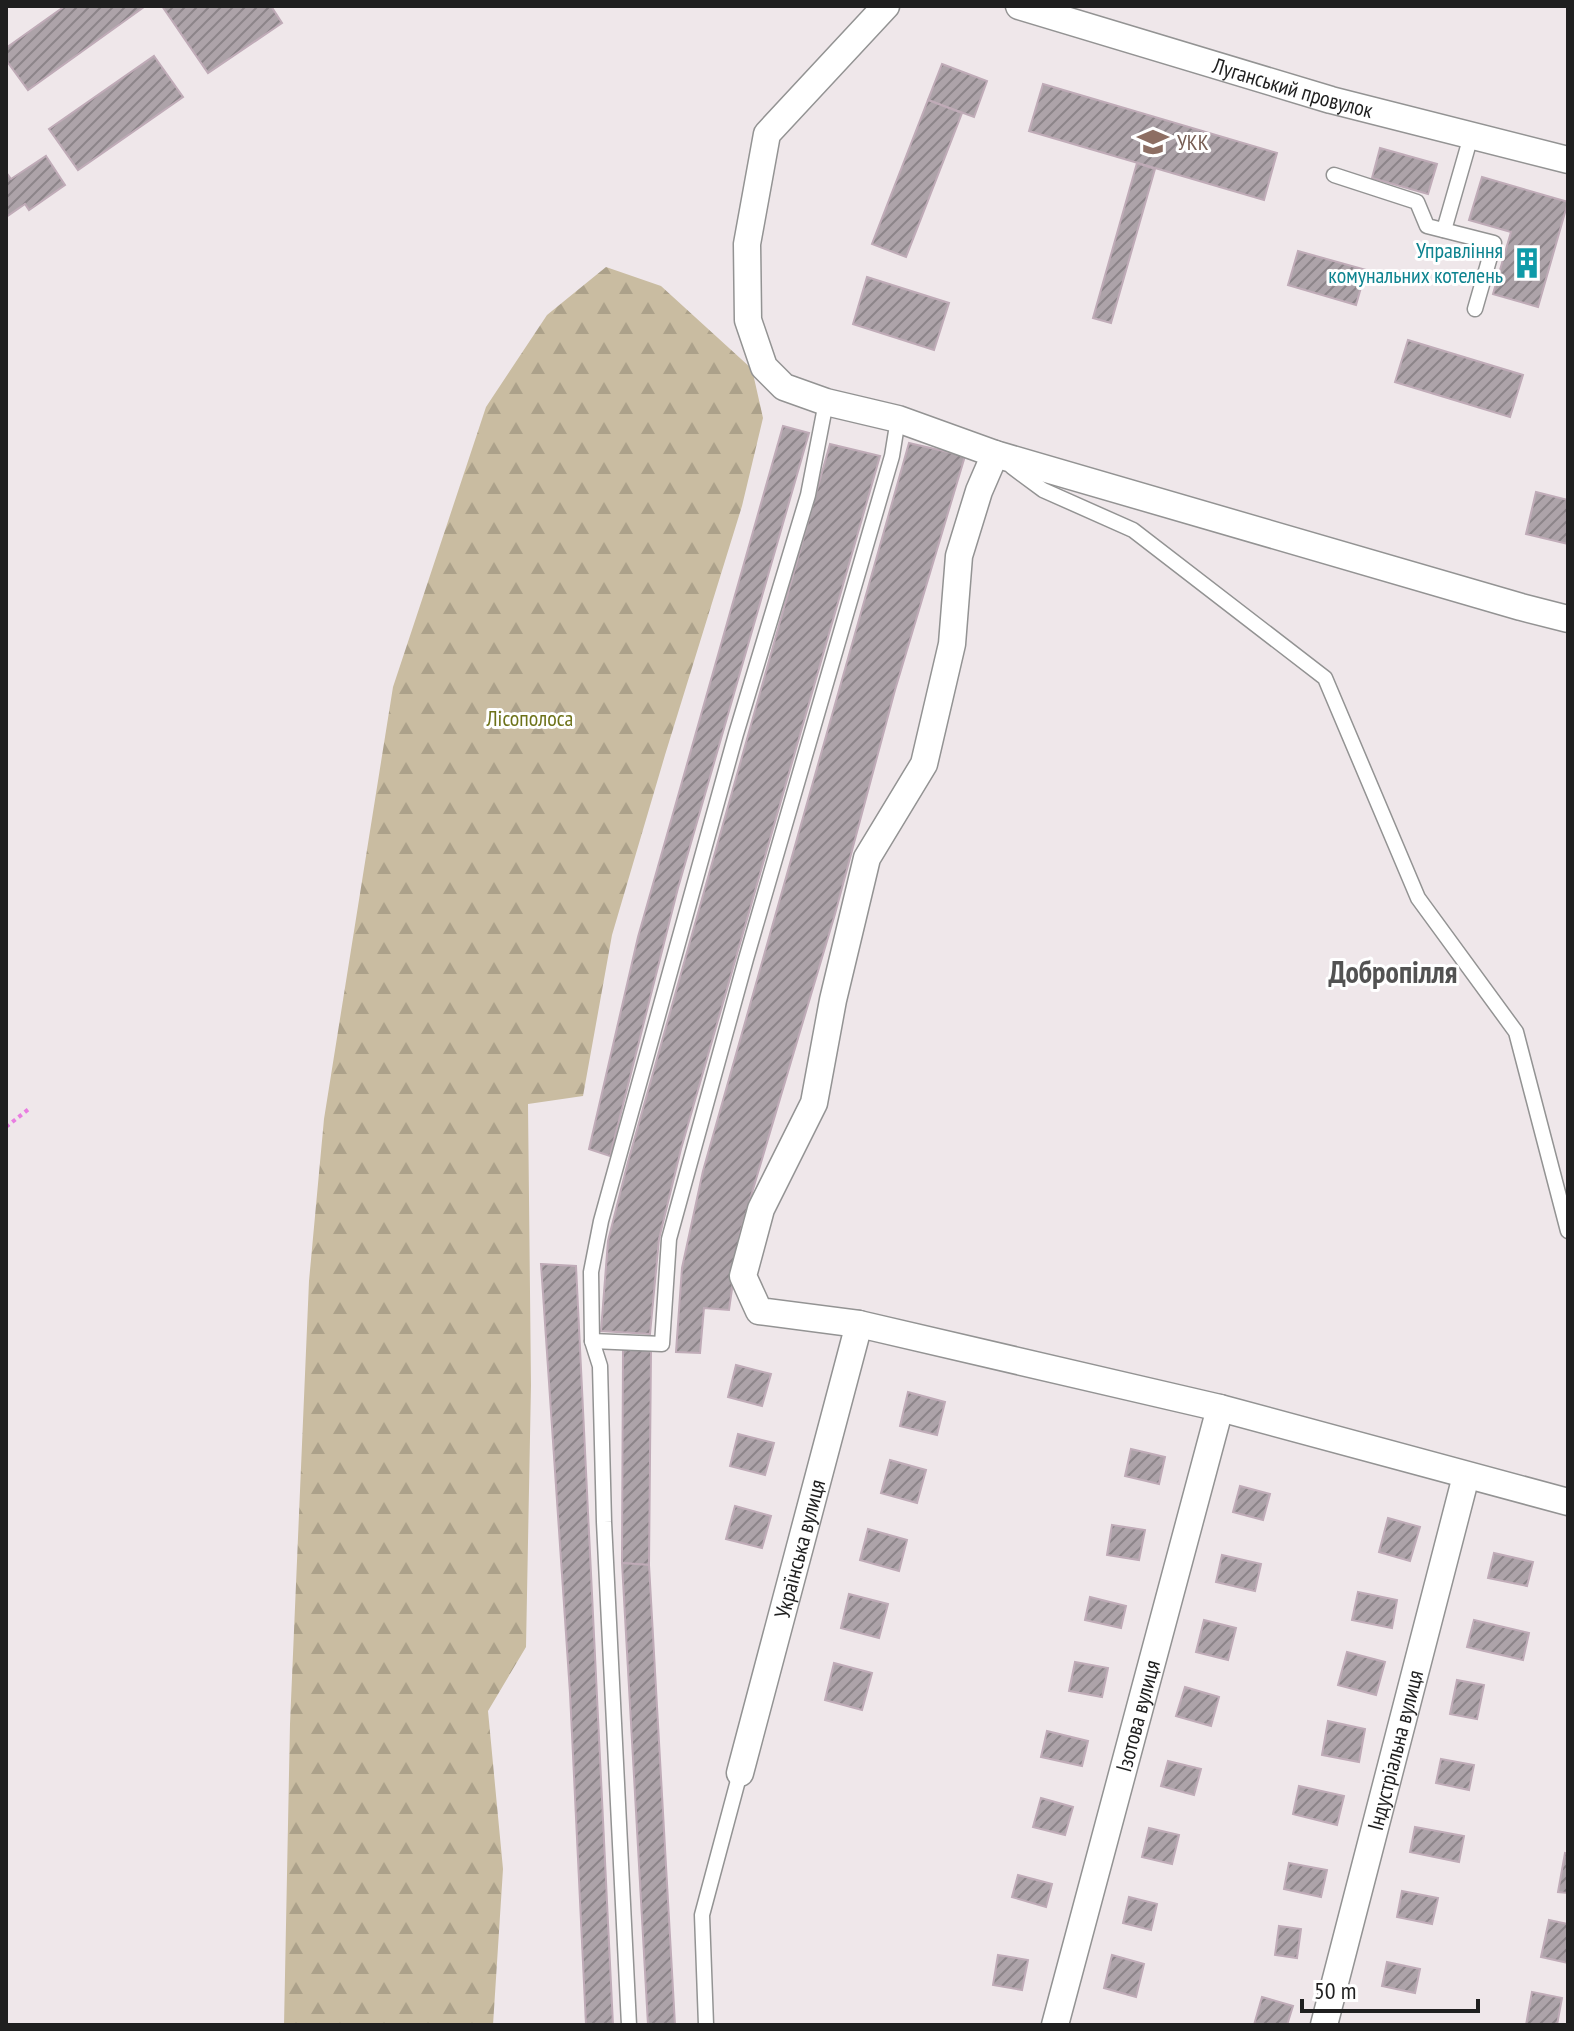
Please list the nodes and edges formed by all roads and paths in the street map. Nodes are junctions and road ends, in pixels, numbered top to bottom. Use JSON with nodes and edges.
{"nodes":[{"id":1,"x":886,"y":6,"type":"edge"},
{"id":2,"x":1019,"y":6,"type":"edge"},
{"id":3,"x":1471,"y":136,"type":"junction"},
{"id":4,"x":1568,"y":160,"type":"edge"},
{"id":5,"x":1334,"y":175,"type":"dead end"},
{"id":6,"x":1444,"y":230,"type":"junction"},
{"id":7,"x":1475,"y":309,"type":"dead end"},
{"id":8,"x":826,"y":402,"type":"junction"},
{"id":9,"x":898,"y":419,"type":"junction"},
{"id":10,"x":995,"y":454,"type":"junction"},
{"id":11,"x":1568,"y":619,"type":"edge"},
{"id":12,"x":30,"y":1108,"type":"dead end"},
{"id":13,"x":6,"y":1127,"type":"edge"},
{"id":14,"x":1568,"y":1231,"type":"edge"},
{"id":15,"x":859,"y":1324,"type":"junction"},
{"id":16,"x":592,"y":1341,"type":"junction"},
{"id":17,"x":1220,"y":1408,"type":"junction"},
{"id":18,"x":1466,"y":1476,"type":"junction"},
{"id":19,"x":1568,"y":1502,"type":"edge"},
{"id":20,"x":740,"y":1773,"type":"joint"},
{"id":21,"x":629,"y":2025,"type":"edge"},
{"id":22,"x":706,"y":2025,"type":"edge"},
{"id":23,"x":1055,"y":2025,"type":"edge"},
{"id":24,"x":1324,"y":2025,"type":"edge"}],
"edges":[{"from":1,"to":8,"type":"street"},
{"from":2,"to":3,"type":"street","name":"Луганський провулок"},
{"from":3,"to":4,"type":"street","name":"Луганський провулок"},
{"from":3,"to":6,"type":"lane"},
{"from":5,"to":6,"type":"lane"},
{"from":6,"to":7,"type":"lane"},
{"from":8,"to":9,"type":"street"},
{"from":8,"to":16,"type":"lane"},
{"from":9,"to":10,"type":"street"},
{"from":9,"to":16,"type":"lane"},
{"from":10,"to":11,"type":"street"},
{"from":10,"to":14,"type":"lane"},
{"from":10,"to":15,"type":"street"},
{"from":12,"to":13,"type":"path"},
{"from":15,"to":17,"type":"street"},
{"from":15,"to":20,"type":"street","name":"Українська вулиця"},
{"from":16,"to":21,"type":"lane"},
{"from":17,"to":18,"type":"street"},
{"from":17,"to":23,"type":"street","name":"Ізотова вулиця"},
{"from":18,"to":19,"type":"street"},
{"from":18,"to":24,"type":"street","name":"Індустріальна вулиця"},
{"from":20,"to":22,"type":"lane"}]}
